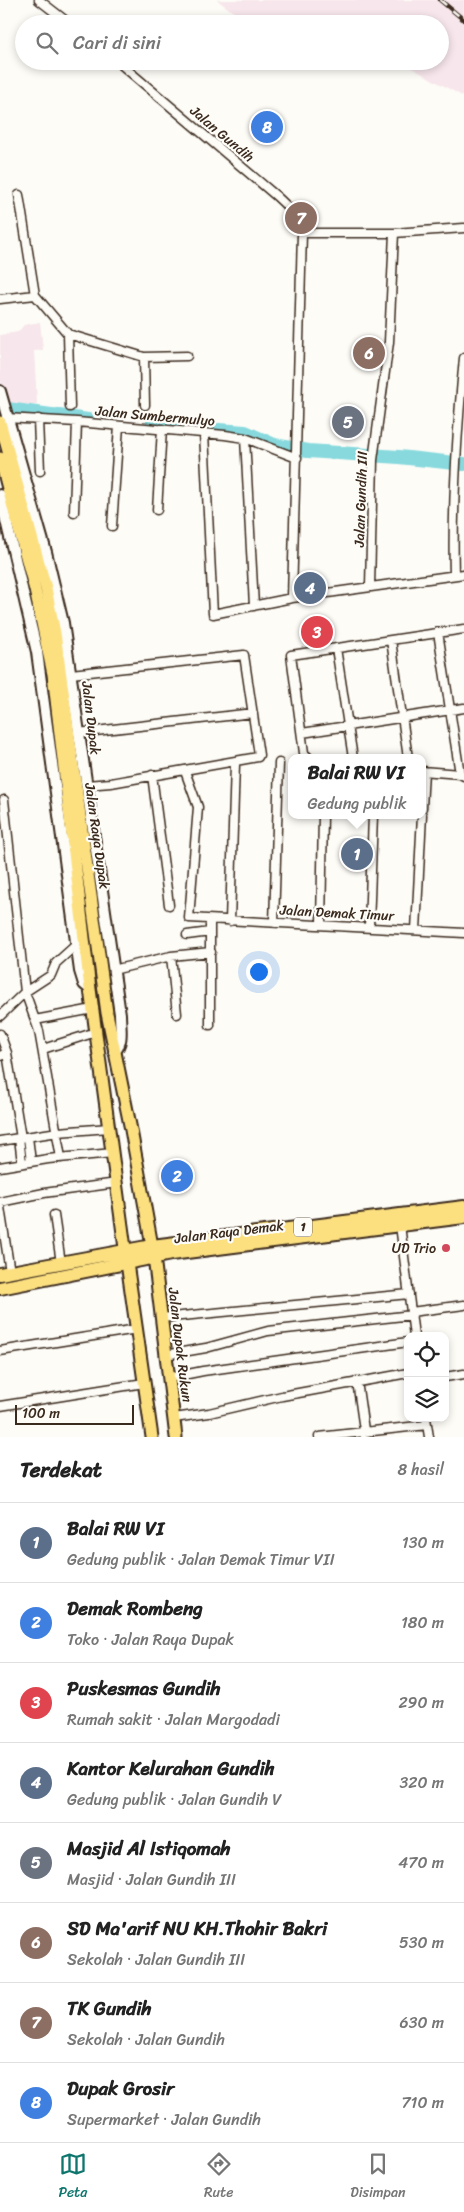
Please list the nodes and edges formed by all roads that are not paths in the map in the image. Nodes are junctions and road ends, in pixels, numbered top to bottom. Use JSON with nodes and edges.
{"nodes":[{"id":1,"x":39,"y":0,"type":"edge"},
{"id":2,"x":58,"y":15,"type":"edge"},
{"id":3,"x":128,"y":70,"type":"edge"},
{"id":4,"x":19,"y":195,"type":"dead end"},
{"id":5,"x":464,"y":228,"type":"edge"},
{"id":6,"x":302,"y":233,"type":"junction"},
{"id":7,"x":394,"y":233,"type":"junction"},
{"id":8,"x":35,"y":295,"type":"junction"},
{"id":9,"x":0,"y":299,"type":"edge"},
{"id":10,"x":68,"y":334,"type":"junction"},
{"id":11,"x":187,"y":356,"type":"dead end"},
{"id":12,"x":144,"y":357,"type":"junction"},
{"id":13,"x":464,"y":358,"type":"edge"},
{"id":14,"x":0,"y":391,"type":"edge"},
{"id":15,"x":145,"y":405,"type":"dead end"},
{"id":16,"x":70,"y":407,"type":"dead end"},
{"id":17,"x":4,"y":419,"type":"edge"},
{"id":18,"x":38,"y":419,"type":"junction"},
{"id":19,"x":77,"y":422,"type":"junction"},
{"id":20,"x":119,"y":426,"type":"junction"},
{"id":21,"x":162,"y":429,"type":"junction"},
{"id":22,"x":204,"y":433,"type":"junction"},
{"id":23,"x":245,"y":438,"type":"junction"},
{"id":24,"x":297,"y":452,"type":"junction"},
{"id":25,"x":0,"y":458,"type":"edge"},
{"id":26,"x":454,"y":465,"type":"junction"},
{"id":27,"x":464,"y":468,"type":"edge"},
{"id":28,"x":40,"y":471,"type":"dead end"},
{"id":29,"x":0,"y":495,"type":"edge"},
{"id":30,"x":157,"y":510,"type":"dead end"},
{"id":31,"x":74,"y":512,"type":"dead end"},
{"id":32,"x":112,"y":526,"type":"dead end"},
{"id":33,"x":464,"y":574,"type":"edge"},
{"id":34,"x":454,"y":575,"type":"junction"},
{"id":35,"x":370,"y":587,"type":"junction"},
{"id":36,"x":292,"y":598,"type":"junction"},
{"id":37,"x":254,"y":606,"type":"junction"},
{"id":38,"x":464,"y":629,"type":"edge"},
{"id":39,"x":438,"y":632,"type":"junction"},
{"id":40,"x":391,"y":640,"type":"junction"},
{"id":41,"x":336,"y":648,"type":"junction"},
{"id":42,"x":71,"y":674,"type":"junction"},
{"id":43,"x":56,"y":698,"type":"junction"},
{"id":44,"x":43,"y":700,"type":"junction"},
{"id":45,"x":464,"y":708,"type":"edge"},
{"id":46,"x":450,"y":709,"type":"junction"},
{"id":47,"x":253,"y":713,"type":"junction"},
{"id":48,"x":402,"y":718,"type":"junction"},
{"id":49,"x":348,"y":727,"type":"junction"},
{"id":50,"x":78,"y":733,"type":"junction"},
{"id":51,"x":302,"y":733,"type":"junction"},
{"id":52,"x":307,"y":754,"type":"edge"},
{"id":53,"x":352,"y":754,"type":"edge"},
{"id":54,"x":407,"y":754,"type":"edge"},
{"id":55,"x":279,"y":763,"type":"dead end"},
{"id":56,"x":235,"y":764,"type":"dead end"},
{"id":57,"x":426,"y":771,"type":"edge"},
{"id":58,"x":186,"y":774,"type":"dead end"},
{"id":59,"x":152,"y":775,"type":"junction"},
{"id":60,"x":462,"y":775,"type":"edge"},
{"id":61,"x":86,"y":785,"type":"junction"},
{"id":62,"x":4,"y":800,"type":"dead end"},
{"id":63,"x":323,"y":819,"type":"edge"},
{"id":64,"x":372,"y":819,"type":"edge"},
{"id":65,"x":422,"y":819,"type":"edge"},
{"id":66,"x":169,"y":905,"type":"dead end"},
{"id":67,"x":210,"y":920,"type":"junction"},
{"id":68,"x":230,"y":921,"type":"junction"},
{"id":69,"x":274,"y":923,"type":"junction"},
{"id":70,"x":321,"y":925,"type":"junction"},
{"id":71,"x":369,"y":927,"type":"junction"},
{"id":72,"x":416,"y":930,"type":"junction"},
{"id":73,"x":210,"y":932,"type":"junction"},
{"id":74,"x":464,"y":934,"type":"edge"},
{"id":75,"x":187,"y":935,"type":"dead end"},
{"id":76,"x":77,"y":944,"type":"junction"},
{"id":77,"x":211,"y":952,"type":"junction"},
{"id":78,"x":171,"y":956,"type":"junction"},
{"id":79,"x":113,"y":970,"type":"junction"},
{"id":80,"x":90,"y":989,"type":"junction"},
{"id":81,"x":25,"y":992,"type":"junction"},
{"id":82,"x":93,"y":1009,"type":"junction"},
{"id":83,"x":177,"y":1014,"type":"dead end"},
{"id":84,"x":0,"y":1016,"type":"edge"},
{"id":85,"x":35,"y":1020,"type":"junction"},
{"id":86,"x":210,"y":1025,"type":"dead end"},
{"id":87,"x":96,"y":1032,"type":"junction"},
{"id":88,"x":0,"y":1034,"type":"edge"},
{"id":89,"x":43,"y":1049,"type":"junction"},
{"id":90,"x":114,"y":1052,"type":"junction"},
{"id":91,"x":4,"y":1055,"type":"edge"},
{"id":92,"x":109,"y":1128,"type":"junction"},
{"id":93,"x":58,"y":1132,"type":"junction"},
{"id":94,"x":23,"y":1138,"type":"junction"},
{"id":95,"x":0,"y":1141,"type":"edge"},
{"id":96,"x":113,"y":1154,"type":"junction"},
{"id":97,"x":61,"y":1158,"type":"junction"},
{"id":98,"x":31,"y":1162,"type":"junction"},
{"id":99,"x":22,"y":1164,"type":"junction"},
{"id":100,"x":0,"y":1167,"type":"edge"},
{"id":101,"x":118,"y":1183,"type":"junction"},
{"id":102,"x":0,"y":1202,"type":"edge"},
{"id":103,"x":0,"y":1207,"type":"edge"},
{"id":104,"x":459,"y":1213,"type":"edge"},
{"id":105,"x":54,"y":1216,"type":"dead end"},
{"id":106,"x":400,"y":1225,"type":"junction"},
{"id":107,"x":153,"y":1252,"type":"junction"},
{"id":108,"x":126,"y":1257,"type":"junction"},
{"id":109,"x":61,"y":1263,"type":"junction"},
{"id":110,"x":5,"y":1273,"type":"edge"},
{"id":111,"x":0,"y":1288,"type":"edge"},
{"id":112,"x":409,"y":1294,"type":"junction"},
{"id":113,"x":464,"y":1305,"type":"edge"},
{"id":114,"x":412,"y":1314,"type":"junction"},
{"id":115,"x":161,"y":1318,"type":"junction"},
{"id":116,"x":137,"y":1329,"type":"junction"},
{"id":117,"x":414,"y":1332,"type":"edge"},
{"id":118,"x":404,"y":1343,"type":"edge"},
{"id":119,"x":0,"y":1351,"type":"edge"},
{"id":120,"x":166,"y":1355,"type":"junction"},
{"id":121,"x":404,"y":1374,"type":"edge"},
{"id":122,"x":464,"y":1374,"type":"edge"},
{"id":123,"x":449,"y":1377,"type":"edge"},
{"id":124,"x":168,"y":1378,"type":"junction"},
{"id":125,"x":358,"y":1381,"type":"junction"},
{"id":126,"x":144,"y":1383,"type":"junction"},
{"id":127,"x":0,"y":1406,"type":"edge"},
{"id":128,"x":174,"y":1418,"type":"junction"},
{"id":129,"x":427,"y":1422,"type":"edge"},
{"id":130,"x":365,"y":1434,"type":"edge"},
{"id":131,"x":143,"y":1437,"type":"edge"},
{"id":132,"x":152,"y":1437,"type":"edge"},
{"id":133,"x":176,"y":1437,"type":"edge"},
{"id":134,"x":319,"y":1437,"type":"edge"},
{"id":135,"x":429,"y":1437,"type":"edge"}],
"edges":[{"from":1,"to":2,"type":"street"},
{"from":3,"to":6,"type":"street","name":"Jalan Gundih"},
{"from":4,"to":8,"type":"street"},
{"from":5,"to":7,"type":"street"},
{"from":6,"to":7,"type":"street"},
{"from":6,"to":24,"type":"street"},
{"from":7,"to":35,"type":"street","name":"Jalan Gundih III"},
{"from":8,"to":9,"type":"street"},
{"from":8,"to":10,"type":"street"},
{"from":10,"to":12,"type":"street"},
{"from":10,"to":16,"type":"street"},
{"from":11,"to":12,"type":"street"},
{"from":12,"to":15,"type":"street"},
{"from":13,"to":26,"type":"street"},
{"from":14,"to":17,"type":"main road","name":"Jalan Dupak"},
{"from":17,"to":18,"type":"street","name":"Jalan Sumbermulyo"},
{"from":17,"to":42,"type":"main road","name":"Jalan Dupak"},
{"from":17,"to":90,"type":"main road","name":"Jalan Raya Dupak"},
{"from":18,"to":19,"type":"street","name":"Jalan Sumbermulyo"},
{"from":18,"to":28,"type":"street"},
{"from":19,"to":20,"type":"street","name":"Jalan Sumbermulyo"},
{"from":19,"to":31,"type":"street"},
{"from":20,"to":21,"type":"street","name":"Jalan Sumbermulyo"},
{"from":20,"to":32,"type":"street"},
{"from":21,"to":22,"type":"street","name":"Jalan Sumbermulyo"},
{"from":21,"to":30,"type":"street"},
{"from":22,"to":23,"type":"street","name":"Jalan Sumbermulyo"},
{"from":22,"to":37,"type":"street"},
{"from":23,"to":24,"type":"street","name":"Jalan Sumbermulyo"},
{"from":23,"to":37,"type":"street"},
{"from":24,"to":36,"type":"street"},
{"from":25,"to":43,"type":"main road","name":"Jalan Raya Dupak"},
{"from":26,"to":27,"type":"street"},
{"from":26,"to":34,"type":"street"},
{"from":29,"to":44,"type":"main road"},
{"from":33,"to":34,"type":"street"},
{"from":34,"to":35,"type":"street"},
{"from":35,"to":36,"type":"street"},
{"from":36,"to":37,"type":"street"},
{"from":38,"to":39,"type":"street"},
{"from":39,"to":40,"type":"street"},
{"from":39,"to":46,"type":"street"},
{"from":40,"to":41,"type":"street"},
{"from":40,"to":48,"type":"street"},
{"from":41,"to":49,"type":"street"},
{"from":41,"to":51,"type":"street"},
{"from":42,"to":47,"type":"street"},
{"from":42,"to":50,"type":"main road","name":"Jalan Dupak"},
{"from":43,"to":44,"type":"main road"},
{"from":43,"to":80,"type":"main road","name":"Jalan Raya Dupak"},
{"from":44,"to":76,"type":"main road"},
{"from":45,"to":46,"type":"street"},
{"from":46,"to":48,"type":"street"},
{"from":46,"to":60,"type":"street"},
{"from":47,"to":50,"type":"street"},
{"from":47,"to":59,"type":"street"},
{"from":48,"to":49,"type":"street"},
{"from":48,"to":54,"type":"street"},
{"from":49,"to":51,"type":"street"},
{"from":49,"to":53,"type":"street"},
{"from":50,"to":61,"type":"main road","name":"Jalan Dupak"},
{"from":51,"to":52,"type":"street"},
{"from":55,"to":69,"type":"street"},
{"from":56,"to":68,"type":"street"},
{"from":57,"to":60,"type":"street"},
{"from":58,"to":67,"type":"street","name":"Jalan Demak Timur"},
{"from":59,"to":61,"type":"street"},
{"from":59,"to":66,"type":"street"},
{"from":61,"to":79,"type":"main road","name":"Jalan Dupak"},
{"from":62,"to":81,"type":"street"},
{"from":63,"to":70,"type":"street"},
{"from":64,"to":71,"type":"street"},
{"from":65,"to":72,"type":"street"},
{"from":67,"to":68,"type":"street","name":"Jalan Demak Timur"},
{"from":67,"to":73,"type":"street"},
{"from":68,"to":69,"type":"street","name":"Jalan Demak Timur"},
{"from":69,"to":70,"type":"street","name":"Jalan Demak Timur"},
{"from":70,"to":71,"type":"street","name":"Jalan Demak Timur"},
{"from":71,"to":72,"type":"street","name":"Jalan Demak Timur"},
{"from":72,"to":74,"type":"street","name":"Jalan Demak Timur"},
{"from":73,"to":75,"type":"street"},
{"from":73,"to":77,"type":"street"},
{"from":76,"to":80,"type":"main road"},
{"from":76,"to":81,"type":"street"},
{"from":77,"to":78,"type":"street"},
{"from":77,"to":86,"type":"street"},
{"from":78,"to":79,"type":"street"},
{"from":78,"to":83,"type":"street"},
{"from":79,"to":90,"type":"main road","name":"Jalan Dupak"},
{"from":80,"to":82,"type":"main road","name":"Jalan Raya Dupak"},
{"from":81,"to":84,"type":"street"},
{"from":81,"to":85,"type":"street"},
{"from":82,"to":85,"type":"street"},
{"from":82,"to":87,"type":"main road","name":"Jalan Raya Dupak"},
{"from":85,"to":89,"type":"street"},
{"from":87,"to":89,"type":"street"},
{"from":87,"to":92,"type":"main road","name":"Jalan Raya Dupak"},
{"from":88,"to":91,"type":"street"},
{"from":89,"to":93,"type":"street"},
{"from":90,"to":107,"type":"main road","name":"Jalan Raya Dupak"},
{"from":91,"to":94,"type":"street"},
{"from":92,"to":93,"type":"street"},
{"from":92,"to":96,"type":"main road","name":"Jalan Raya Dupak"},
{"from":93,"to":94,"type":"street"},
{"from":93,"to":97,"type":"street"},
{"from":94,"to":95,"type":"street"},
{"from":94,"to":98,"type":"street"},
{"from":94,"to":99,"type":"street"},
{"from":96,"to":97,"type":"street"},
{"from":96,"to":101,"type":"main road","name":"Jalan Raya Dupak"},
{"from":97,"to":98,"type":"street"},
{"from":98,"to":99,"type":"street"},
{"from":99,"to":100,"type":"street"},
{"from":101,"to":102,"type":"street"},
{"from":101,"to":108,"type":"main road","name":"Jalan Raya Dupak"},
{"from":103,"to":110,"type":"street"},
{"from":104,"to":106,"type":"highway","name":"Jalan Raya Demak","number":"1"},
{"from":104,"to":107,"type":"highway","name":"Jalan Raya Demak","number":"1"},
{"from":105,"to":109,"type":"street"},
{"from":106,"to":107,"type":"highway","name":"Jalan Raya Demak","number":"1"},
{"from":106,"to":112,"type":"street"},
{"from":107,"to":108,"type":"highway","name":"Jalan Raya Demak","number":"1"},
{"from":107,"to":115,"type":"main road","name":"Jalan Dupak Rukun"},
{"from":108,"to":109,"type":"highway","name":"Jalan Raya Demak","number":"1"},
{"from":108,"to":111,"type":"highway","name":"Jalan Raya Demak","number":"1"},
{"from":108,"to":116,"type":"main road"},
{"from":109,"to":110,"type":"highway","name":"Jalan Raya Demak","number":"1"},
{"from":112,"to":114,"type":"street"},
{"from":112,"to":115,"type":"street"},
{"from":113,"to":114,"type":"street"},
{"from":114,"to":117,"type":"street"},
{"from":114,"to":120,"type":"street"},
{"from":115,"to":120,"type":"main road","name":"Jalan Dupak Rukun"},
{"from":116,"to":119,"type":"street"},
{"from":116,"to":126,"type":"main road"},
{"from":118,"to":124,"type":"street"},
{"from":120,"to":124,"type":"main road","name":"Jalan Dupak Rukun"},
{"from":121,"to":125,"type":"street"},
{"from":122,"to":123,"type":"street"},
{"from":124,"to":128,"type":"main road","name":"Jalan Dupak Rukun"},
{"from":125,"to":128,"type":"street"},
{"from":125,"to":130,"type":"street"},
{"from":126,"to":127,"type":"street"},
{"from":126,"to":132,"type":"main road"},
{"from":128,"to":133,"type":"main road","name":"Jalan Dupak Rukun"},
{"from":129,"to":130,"type":"street"},
{"from":129,"to":135,"type":"street"},
{"from":130,"to":134,"type":"street"},
{"from":131,"to":132,"type":"street"}]}
